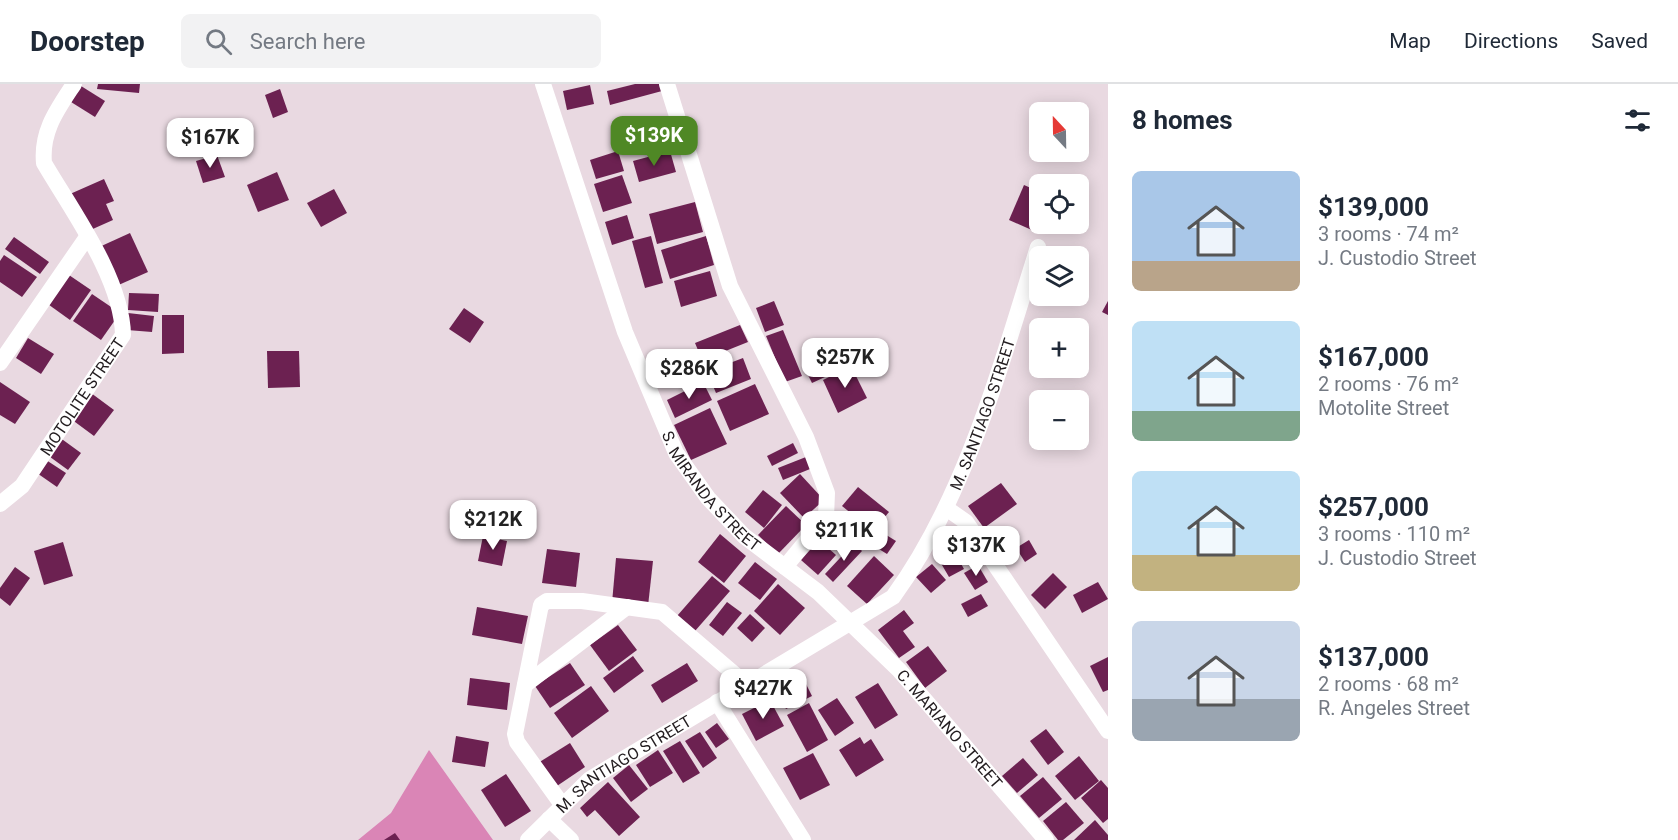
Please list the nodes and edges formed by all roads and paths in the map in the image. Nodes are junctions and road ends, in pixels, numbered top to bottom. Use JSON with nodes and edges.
{"nodes":[{"id":1,"x":74,"y":84,"type":"edge"},
{"id":2,"x":543,"y":84,"type":"edge"},
{"id":3,"x":667,"y":84,"type":"edge"},
{"id":4,"x":87,"y":237,"type":"junction"},
{"id":5,"x":1029,"y":275,"type":"edge"},
{"id":6,"x":0,"y":363,"type":"edge"},
{"id":7,"x":0,"y":504,"type":"edge"},
{"id":8,"x":946,"y":508,"type":"junction"},
{"id":9,"x":785,"y":567,"type":"junction"},
{"id":10,"x":627,"y":607,"type":"junction"},
{"id":11,"x":847,"y":623,"type":"junction"},
{"id":12,"x":746,"y":684,"type":"junction"},
{"id":13,"x":525,"y":685,"type":"junction"},
{"id":14,"x":717,"y":702,"type":"junction"},
{"id":15,"x":1108,"y":731,"type":"edge"},
{"id":16,"x":563,"y":807,"type":"junction"},
{"id":17,"x":549,"y":819,"type":"junction"},
{"id":18,"x":528,"y":840,"type":"edge"},
{"id":19,"x":571,"y":840,"type":"edge"},
{"id":20,"x":802,"y":840,"type":"edge"},
{"id":21,"x":1046,"y":840,"type":"edge"}],
"edges":[{"from":1,"to":4,"type":"street","name":"MOTOLITE STREET"},
{"from":2,"to":9,"type":"street","name":"S. MIRANDA STREET"},
{"from":3,"to":9,"type":"street"},
{"from":4,"to":6,"type":"street"},
{"from":4,"to":7,"type":"street","name":"MOTOLITE STREET"},
{"from":5,"to":8,"type":"street","name":"M. SANTIAGO STREET"},
{"from":8,"to":11,"type":"street","name":"M. SANTIAGO STREET"},
{"from":8,"to":15,"type":"street"},
{"from":9,"to":11,"type":"street","name":"S. MIRANDA STREET"},
{"from":10,"to":12,"type":"street"},
{"from":10,"to":13,"type":"street"},
{"from":10,"to":13,"type":"street"},
{"from":11,"to":12,"type":"street","name":"M. SANTIAGO STREET"},
{"from":11,"to":21,"type":"street","name":"C. MARIANO STREET"},
{"from":12,"to":14,"type":"street","name":"M. SANTIAGO STREET"},
{"from":13,"to":16,"type":"street"},
{"from":14,"to":16,"type":"street","name":"M. SANTIAGO STREET"},
{"from":14,"to":20,"type":"street"},
{"from":16,"to":17,"type":"street","name":"M. SANTIAGO STREET"},
{"from":17,"to":18,"type":"street","name":"M. SANTIAGO STREET"},
{"from":17,"to":19,"type":"street"}]}
